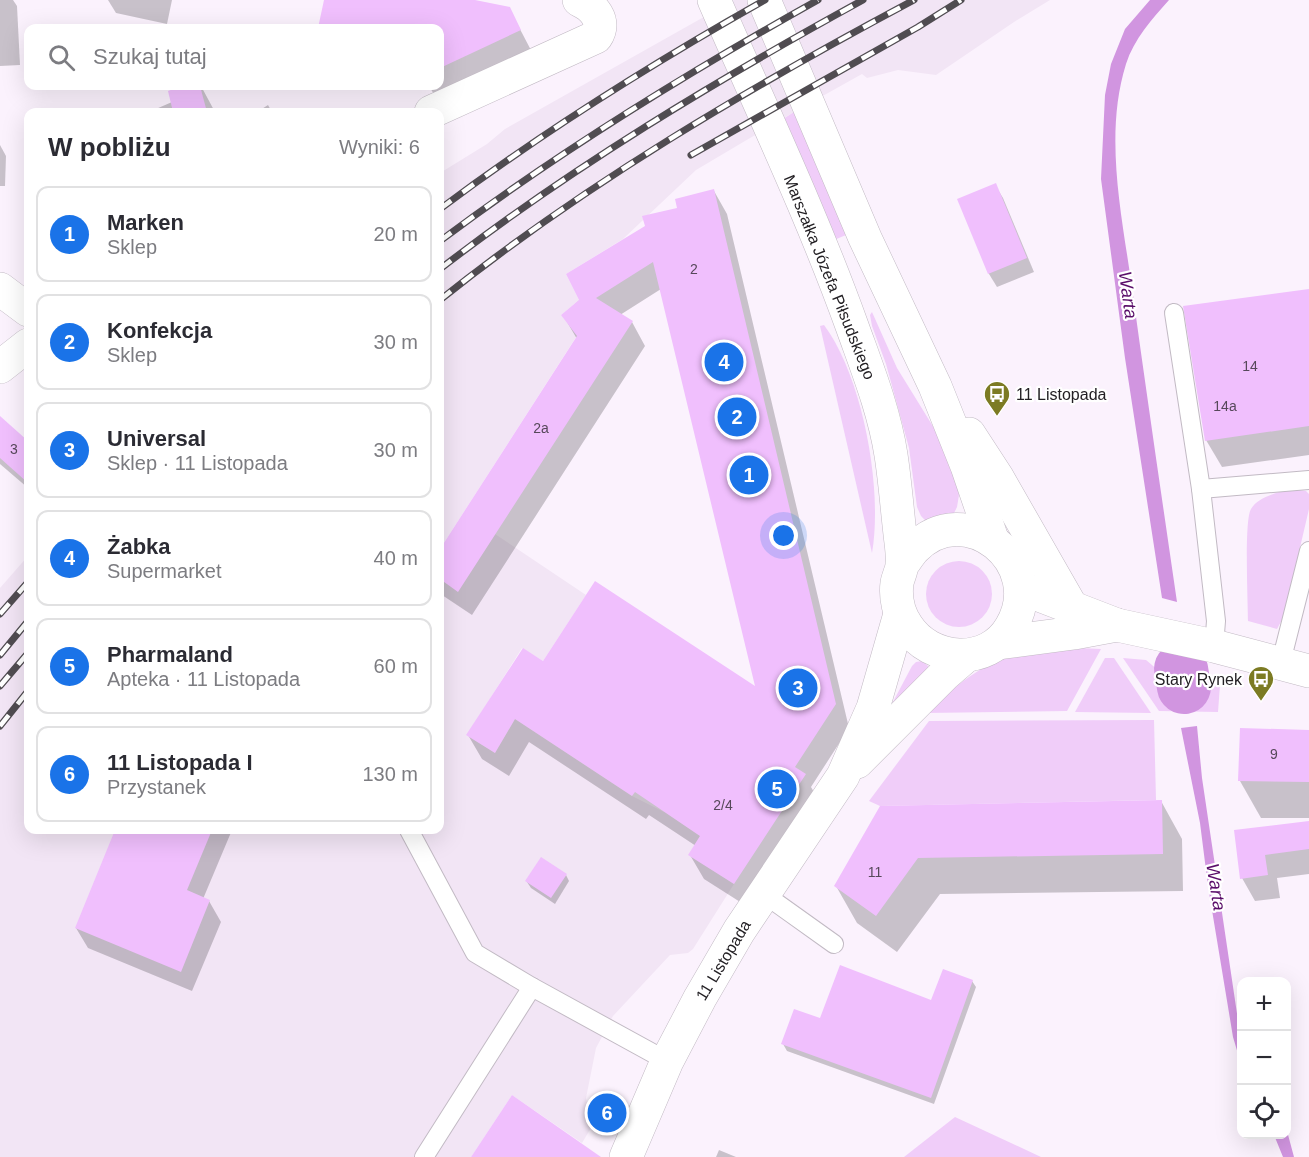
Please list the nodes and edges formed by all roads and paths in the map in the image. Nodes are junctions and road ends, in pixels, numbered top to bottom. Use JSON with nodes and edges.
{"nodes":[{"id":1,"x":579,"y":0,"type":"edge"},
{"id":2,"x":714,"y":0,"type":"edge"},
{"id":3,"x":764,"y":0,"type":"edge"},
{"id":4,"x":440,"y":108,"type":"edge"},
{"id":5,"x":877,"y":266,"type":"junction"},
{"id":6,"x":836,"y":282,"type":"junction"},
{"id":7,"x":0,"y":289,"type":"edge"},
{"id":8,"x":24,"y":307,"type":"edge"},
{"id":9,"x":1174,"y":313,"type":"dead end"},
{"id":10,"x":24,"y":348,"type":"edge"},
{"id":11,"x":0,"y":367,"type":"edge"},
{"id":12,"x":934,"y":386,"type":"junction"},
{"id":13,"x":1309,"y":480,"type":"edge"},
{"id":14,"x":1201,"y":489,"type":"junction"},
{"id":15,"x":992,"y":539,"type":"junction"},
{"id":16,"x":1309,"y":551,"type":"edge"},
{"id":17,"x":902,"y":565,"type":"junction"},
{"id":18,"x":1022,"y":588,"type":"junction"},
{"id":19,"x":1072,"y":608,"type":"junction"},
{"id":20,"x":900,"y":614,"type":"junction"},
{"id":21,"x":1129,"y":627,"type":"junction"},
{"id":22,"x":998,"y":643,"type":"junction"},
{"id":23,"x":1209,"y":645,"type":"junction"},
{"id":24,"x":966,"y":656,"type":"junction"},
{"id":25,"x":1295,"y":667,"type":"edge"},
{"id":26,"x":843,"y":776,"type":"junction"},
{"id":27,"x":411,"y":834,"type":"edge"},
{"id":28,"x":764,"y":894,"type":"junction"},
{"id":29,"x":834,"y":944,"type":"dead end"},
{"id":30,"x":532,"y":987,"type":"junction"},
{"id":31,"x":667,"y":1061,"type":"junction"},
{"id":32,"x":424,"y":1157,"type":"edge"},
{"id":33,"x":626,"y":1157,"type":"edge"}],
"edges":[{"from":1,"to":4,"type":"street"},
{"from":2,"to":6,"type":"street","name":"Marszałka Józefa Piłsudskiego"},
{"from":3,"to":5,"type":"street"},
{"from":5,"to":6,"type":"street"},
{"from":5,"to":12,"type":"street"},
{"from":6,"to":17,"type":"street","name":"Marszałka Józefa Piłsudskiego"},
{"from":7,"to":8,"type":"street"},
{"from":9,"to":14,"type":"lane"},
{"from":10,"to":11,"type":"street"},
{"from":12,"to":15,"type":"street"},
{"from":12,"to":19,"type":"street"},
{"from":13,"to":14,"type":"lane"},
{"from":14,"to":23,"type":"lane"},
{"from":15,"to":17,"type":"street"},
{"from":15,"to":18,"type":"street"},
{"from":16,"to":25,"type":"lane"},
{"from":17,"to":20,"type":"street"},
{"from":18,"to":19,"type":"street"},
{"from":18,"to":22,"type":"street"},
{"from":19,"to":21,"type":"street"},
{"from":20,"to":24,"type":"street"},
{"from":20,"to":26,"type":"street","name":"11 Listopada"},
{"from":21,"to":22,"type":"street"},
{"from":21,"to":23,"type":"street"},
{"from":22,"to":24,"type":"street"},
{"from":23,"to":25,"type":"street"},
{"from":24,"to":26,"type":"street","name":"11 Listopada"},
{"from":26,"to":28,"type":"street","name":"11 Listopada"},
{"from":27,"to":30,"type":"lane"},
{"from":28,"to":29,"type":"lane"},
{"from":28,"to":31,"type":"street","name":"11 Listopada"},
{"from":30,"to":31,"type":"lane"},
{"from":30,"to":32,"type":"lane"},
{"from":31,"to":33,"type":"street","name":"11 Listopada"}]}
